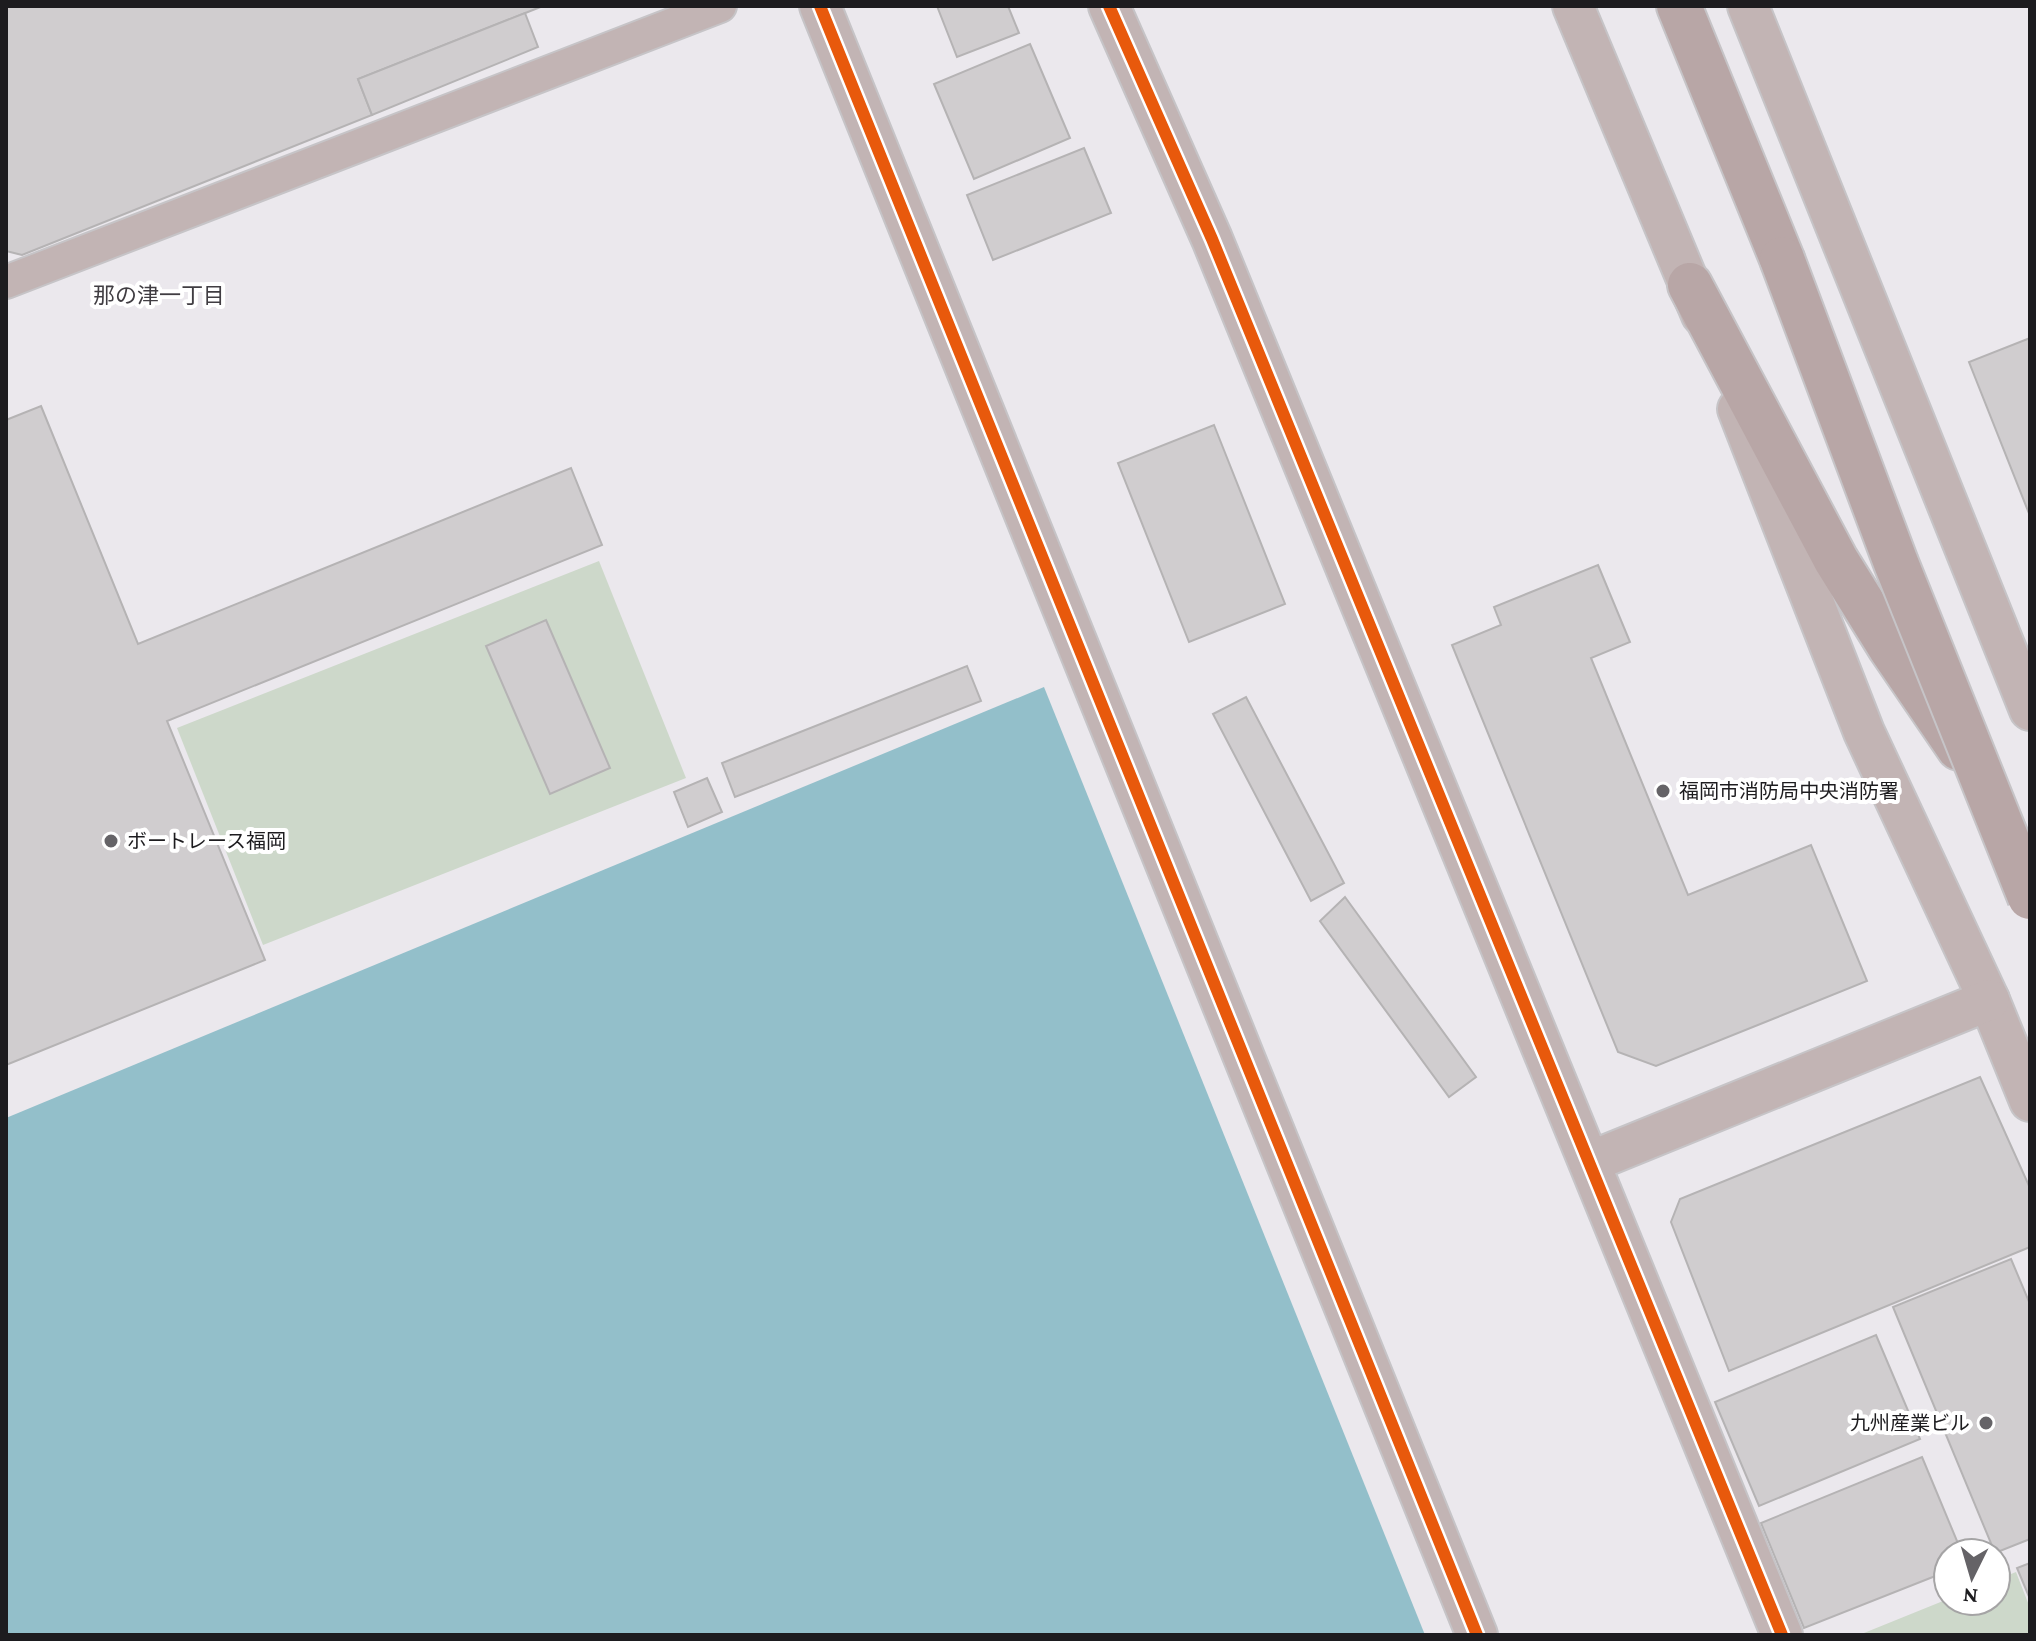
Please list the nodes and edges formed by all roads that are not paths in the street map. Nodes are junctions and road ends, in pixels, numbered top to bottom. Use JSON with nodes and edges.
{"nodes":[{"id":1,"x":720,"y":6,"type":"edge"},
{"id":2,"x":820,"y":6,"type":"edge"},
{"id":3,"x":1109,"y":6,"type":"edge"},
{"id":4,"x":1573,"y":6,"type":"edge"},
{"id":5,"x":1679,"y":6,"type":"edge"},
{"id":6,"x":1748,"y":6,"type":"edge"},
{"id":7,"x":6,"y":282,"type":"edge"},
{"id":8,"x":1690,"y":285,"type":"junction"},
{"id":9,"x":2030,"y":710,"type":"edge"},
{"id":10,"x":2030,"y":880,"type":"edge"},
{"id":11,"x":2030,"y":897,"type":"edge"},
{"id":12,"x":1989,"y":1000,"type":"junction"},
{"id":13,"x":2030,"y":1101,"type":"edge"},
{"id":14,"x":1590,"y":1162,"type":"junction"},
{"id":15,"x":1477,"y":1635,"type":"edge"},
{"id":16,"x":1782,"y":1635,"type":"edge"}],
"edges":[{"from":1,"to":7,"type":"street"},
{"from":2,"to":15,"type":"street"},
{"from":3,"to":14,"type":"street"},
{"from":4,"to":8,"type":"street"},
{"from":5,"to":11,"type":"highway","bridge":true},
{"from":6,"to":9,"type":"street"},
{"from":8,"to":10,"type":"highway"},
{"from":8,"to":12,"type":"street"},
{"from":12,"to":13,"type":"street"},
{"from":12,"to":14,"type":"street"},
{"from":14,"to":16,"type":"street"}]}
